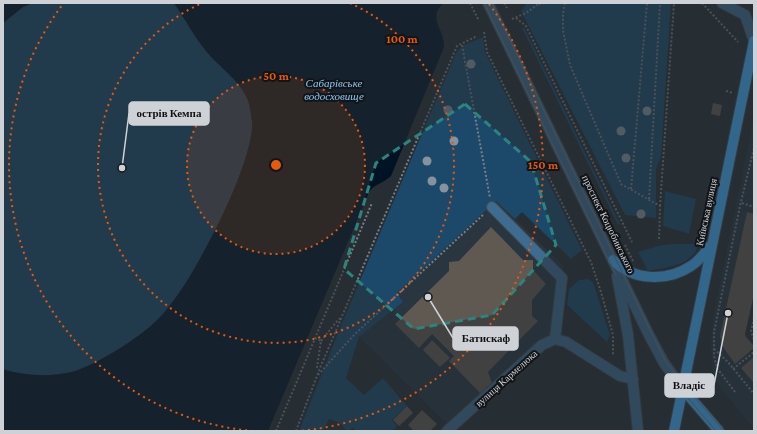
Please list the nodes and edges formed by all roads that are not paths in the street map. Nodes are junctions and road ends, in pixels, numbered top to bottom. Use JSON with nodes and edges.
{"nodes":[{"id":1,"x":488,"y":3,"type":"edge"},
{"id":2,"x":722,"y":3,"type":"edge"},
{"id":3,"x":754,"y":41,"type":"edge"},
{"id":4,"x":492,"y":207,"type":"road end"},
{"id":5,"x":712,"y":244,"type":"junction"},
{"id":6,"x":613,"y":260,"type":"junction"},
{"id":7,"x":555,"y":339,"type":"junction"},
{"id":8,"x":633,"y":379,"type":"junction"},
{"id":9,"x":682,"y":388,"type":"junction"},
{"id":10,"x":447,"y":431,"type":"edge"},
{"id":11,"x":638,"y":431,"type":"edge"},
{"id":12,"x":674,"y":431,"type":"edge"},
{"id":13,"x":719,"y":431,"type":"edge"}],
"edges":[{"from":1,"to":6,"type":"street","name":"проспект Коцюбинського"},
{"from":2,"to":3,"type":"street"},
{"from":3,"to":5,"type":"main road","name":"Київська вулиця"},
{"from":4,"to":7,"type":"street"},
{"from":5,"to":6,"type":"main road"},
{"from":5,"to":9,"type":"main road","name":"Київська вулиця"},
{"from":6,"to":8,"type":"street"},
{"from":6,"to":9,"type":"street","name":"проспект Коцюбинського"},
{"from":7,"to":8,"type":"street"},
{"from":7,"to":10,"type":"street","name":"вулиця Кармелюка"},
{"from":8,"to":11,"type":"street"},
{"from":9,"to":12,"type":"main road","name":"Київська вулиця"},
{"from":9,"to":13,"type":"main road","name":"проспект Коцюбинського"}]}
